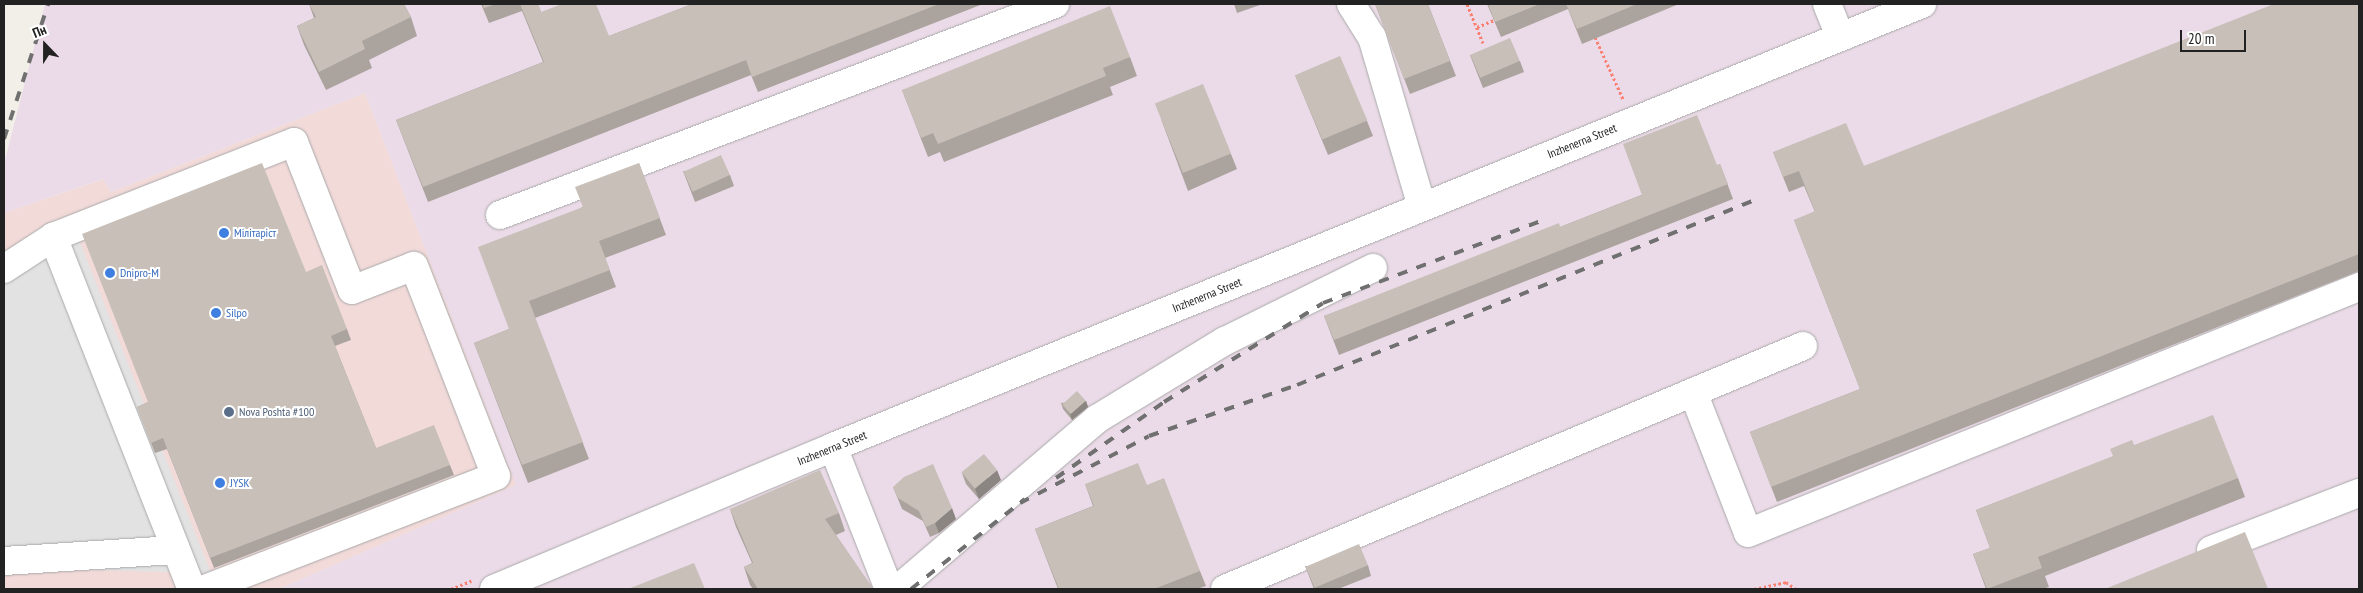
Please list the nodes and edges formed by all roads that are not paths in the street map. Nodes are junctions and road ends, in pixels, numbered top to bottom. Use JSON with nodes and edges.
{"nodes":[{"id":1,"x":1055,"y":4,"type":"edge"},
{"id":2,"x":1351,"y":4,"type":"edge"},
{"id":3,"x":1827,"y":4,"type":"edge"},
{"id":4,"x":1922,"y":4,"type":"edge"},
{"id":5,"x":1840,"y":36,"type":"junction"},
{"id":6,"x":1422,"y":207,"type":"junction"},
{"id":7,"x":500,"y":215,"type":"dead end"},
{"id":8,"x":53,"y":237,"type":"junction"},
{"id":9,"x":1373,"y":268,"type":"dead end"},
{"id":10,"x":4,"y":269,"type":"edge"},
{"id":11,"x":2359,"y":287,"type":"edge"},
{"id":12,"x":1803,"y":346,"type":"dead end"},
{"id":13,"x":1693,"y":392,"type":"junction"},
{"id":14,"x":833,"y":447,"type":"junction"},
{"id":15,"x":2359,"y":492,"type":"edge"},
{"id":16,"x":176,"y":550,"type":"junction"},
{"id":17,"x":4,"y":561,"type":"edge"},
{"id":18,"x":2183,"y":561,"type":"edge"},
{"id":19,"x":192,"y":589,"type":"edge"},
{"id":20,"x":204,"y":589,"type":"edge"},
{"id":21,"x":494,"y":589,"type":"edge"},
{"id":22,"x":889,"y":589,"type":"edge"},
{"id":23,"x":898,"y":589,"type":"edge"},
{"id":24,"x":1225,"y":589,"type":"edge"}],
"edges":[{"from":1,"to":7,"type":"street"},
{"from":2,"to":6,"type":"street"},
{"from":3,"to":5,"type":"street"},
{"from":4,"to":5,"type":"street","name":"Inzhenerna Street"},
{"from":5,"to":6,"type":"street","name":"Inzhenerna Street"},
{"from":6,"to":14,"type":"street","name":"Inzhenerna Street"},
{"from":8,"to":10,"type":"street"},
{"from":8,"to":16,"type":"street"},
{"from":8,"to":20,"type":"street"},
{"from":9,"to":23,"type":"street"},
{"from":11,"to":13,"type":"street"},
{"from":12,"to":13,"type":"street"},
{"from":13,"to":24,"type":"street"},
{"from":14,"to":21,"type":"street","name":"Inzhenerna Street"},
{"from":14,"to":22,"type":"street"},
{"from":15,"to":18,"type":"street"},
{"from":16,"to":17,"type":"street"},
{"from":16,"to":19,"type":"street"}]}
